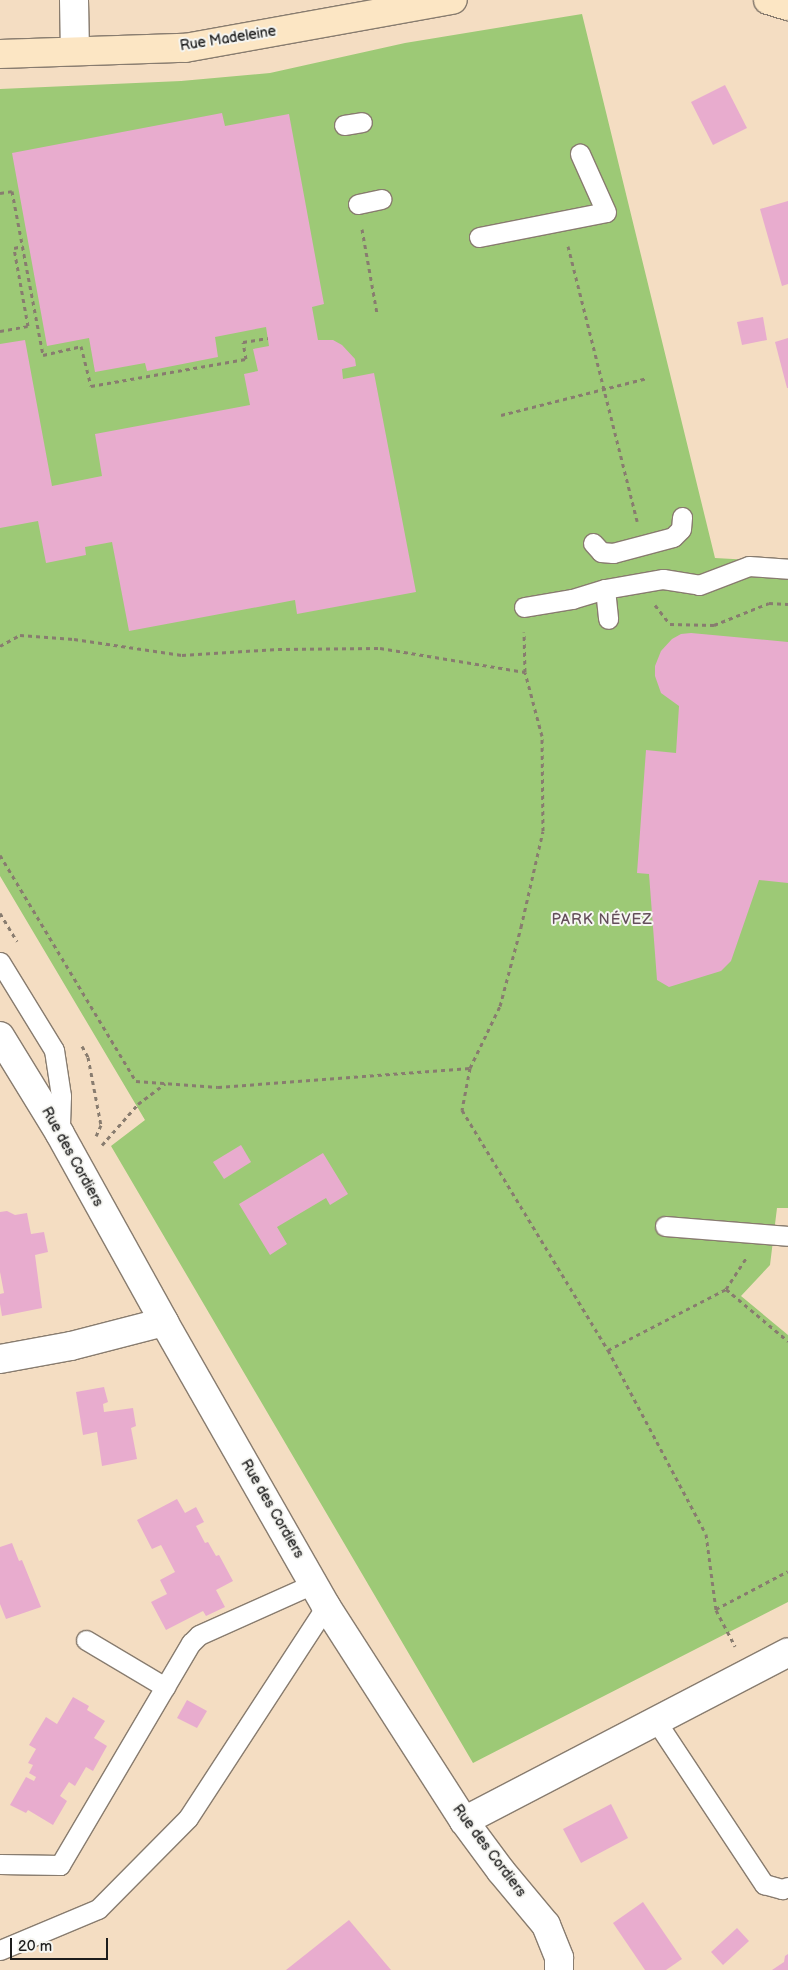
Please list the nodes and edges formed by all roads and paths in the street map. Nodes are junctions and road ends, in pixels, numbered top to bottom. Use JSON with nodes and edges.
{"nodes":[{"id":1,"x":74,"y":0,"type":"edge"},
{"id":2,"x":453,"y":0,"type":"edge"},
{"id":3,"x":768,"y":0,"type":"edge"},
{"id":4,"x":788,"y":6,"type":"edge"},
{"id":5,"x":75,"y":51,"type":"junction"},
{"id":6,"x":0,"y":54,"type":"edge"},
{"id":7,"x":580,"y":154,"type":"dead end"},
{"id":8,"x":0,"y":193,"type":"edge"},
{"id":9,"x":381,"y":199,"type":"dead end"},
{"id":10,"x":358,"y":204,"type":"dead end"},
{"id":11,"x":562,"y":221,"type":"junction"},
{"id":12,"x":361,"y":224,"type":"dead end"},
{"id":13,"x":479,"y":237,"type":"dead end"},
{"id":14,"x":23,"y":246,"type":"junction"},
{"id":15,"x":377,"y":313,"type":"dead end"},
{"id":16,"x":0,"y":331,"type":"edge"},
{"id":17,"x":268,"y":338,"type":"dead end"},
{"id":18,"x":647,"y":378,"type":"dead end"},
{"id":19,"x":604,"y":388,"type":"junction"},
{"id":20,"x":501,"y":415,"type":"dead end"},
{"id":21,"x":682,"y":518,"type":"dead end"},
{"id":22,"x":593,"y":543,"type":"dead end"},
{"id":23,"x":643,"y":545,"type":"junction"},
{"id":24,"x":788,"y":569,"type":"edge"},
{"id":25,"x":652,"y":582,"type":"junction"},
{"id":26,"x":605,"y":589,"type":"junction"},
{"id":27,"x":788,"y":604,"type":"edge"},
{"id":28,"x":524,"y":607,"type":"dead end"},
{"id":29,"x":608,"y":619,"type":"dead end"},
{"id":30,"x":524,"y":628,"type":"dead end"},
{"id":31,"x":0,"y":646,"type":"edge"},
{"id":32,"x":524,"y":672,"type":"junction"},
{"id":33,"x":0,"y":855,"type":"edge"},
{"id":34,"x":0,"y":962,"type":"edge"},
{"id":35,"x":0,"y":1036,"type":"edge"},
{"id":36,"x":470,"y":1068,"type":"junction"},
{"id":37,"x":166,"y":1083,"type":"junction"},
{"id":38,"x":60,"y":1134,"type":"junction"},
{"id":39,"x":101,"y":1147,"type":"dead end"},
{"id":40,"x":665,"y":1226,"type":"dead end"},
{"id":41,"x":761,"y":1234,"type":"junction"},
{"id":42,"x":788,"y":1236,"type":"edge"},
{"id":43,"x":726,"y":1289,"type":"junction"},
{"id":44,"x":164,"y":1322,"type":"junction"},
{"id":45,"x":788,"y":1341,"type":"edge"},
{"id":46,"x":608,"y":1350,"type":"junction"},
{"id":47,"x":0,"y":1358,"type":"edge"},
{"id":48,"x":788,"y":1571,"type":"edge"},
{"id":49,"x":321,"y":1594,"type":"junction"},
{"id":50,"x":716,"y":1610,"type":"junction"},
{"id":51,"x":86,"y":1640,"type":"dead end"},
{"id":52,"x":788,"y":1652,"type":"edge"},
{"id":53,"x":749,"y":1673,"type":"junction"},
{"id":54,"x":165,"y":1687,"type":"junction"},
{"id":55,"x":656,"y":1721,"type":"junction"},
{"id":56,"x":464,"y":1821,"type":"junction"},
{"id":57,"x":0,"y":1864,"type":"edge"},
{"id":58,"x":788,"y":1886,"type":"edge"},
{"id":59,"x":0,"y":1950,"type":"edge"},
{"id":60,"x":559,"y":1970,"type":"edge"}],
"edges":[{"from":1,"to":5,"type":"street"},
{"from":2,"to":5,"type":"main road","name":"Rue Madeleine"},
{"from":3,"to":4,"type":"main road"},
{"from":5,"to":6,"type":"main road","name":"Rue Madeleine"},
{"from":7,"to":11,"type":"lane"},
{"from":8,"to":14,"type":"path"},
{"from":9,"to":10,"type":"lane"},
{"from":11,"to":13,"type":"lane"},
{"from":11,"to":19,"type":"path"},
{"from":12,"to":15,"type":"path"},
{"from":14,"to":16,"type":"path"},
{"from":14,"to":17,"type":"path"},
{"from":18,"to":19,"type":"path"},
{"from":19,"to":20,"type":"path"},
{"from":19,"to":23,"type":"path"},
{"from":21,"to":23,"type":"lane"},
{"from":22,"to":23,"type":"lane"},
{"from":24,"to":25,"type":"lane"},
{"from":25,"to":26,"type":"lane"},
{"from":25,"to":27,"type":"path"},
{"from":26,"to":28,"type":"lane"},
{"from":26,"to":29,"type":"lane"},
{"from":30,"to":32,"type":"path"},
{"from":31,"to":32,"type":"path"},
{"from":32,"to":36,"type":"path"},
{"from":33,"to":37,"type":"path"},
{"from":34,"to":38,"type":"lane"},
{"from":35,"to":38,"type":"street","name":"Rue des Cordiers"},
{"from":36,"to":37,"type":"path"},
{"from":36,"to":46,"type":"path"},
{"from":37,"to":39,"type":"path"},
{"from":38,"to":44,"type":"street","name":"Rue des Cordiers"},
{"from":40,"to":41,"type":"lane"},
{"from":41,"to":42,"type":"lane"},
{"from":41,"to":43,"type":"path"},
{"from":43,"to":45,"type":"path"},
{"from":43,"to":46,"type":"path"},
{"from":44,"to":47,"type":"street"},
{"from":44,"to":49,"type":"street","name":"Rue des Cordiers"},
{"from":46,"to":50,"type":"path"},
{"from":48,"to":50,"type":"path"},
{"from":49,"to":54,"type":"lane"},
{"from":49,"to":56,"type":"street","name":"Rue des Cordiers"},
{"from":49,"to":59,"type":"lane"},
{"from":50,"to":53,"type":"path"},
{"from":51,"to":54,"type":"lane"},
{"from":52,"to":53,"type":"street"},
{"from":53,"to":55,"type":"street"},
{"from":54,"to":57,"type":"lane"},
{"from":55,"to":56,"type":"street"},
{"from":55,"to":58,"type":"lane"},
{"from":56,"to":60,"type":"street","name":"Rue des Cordiers"}]}
